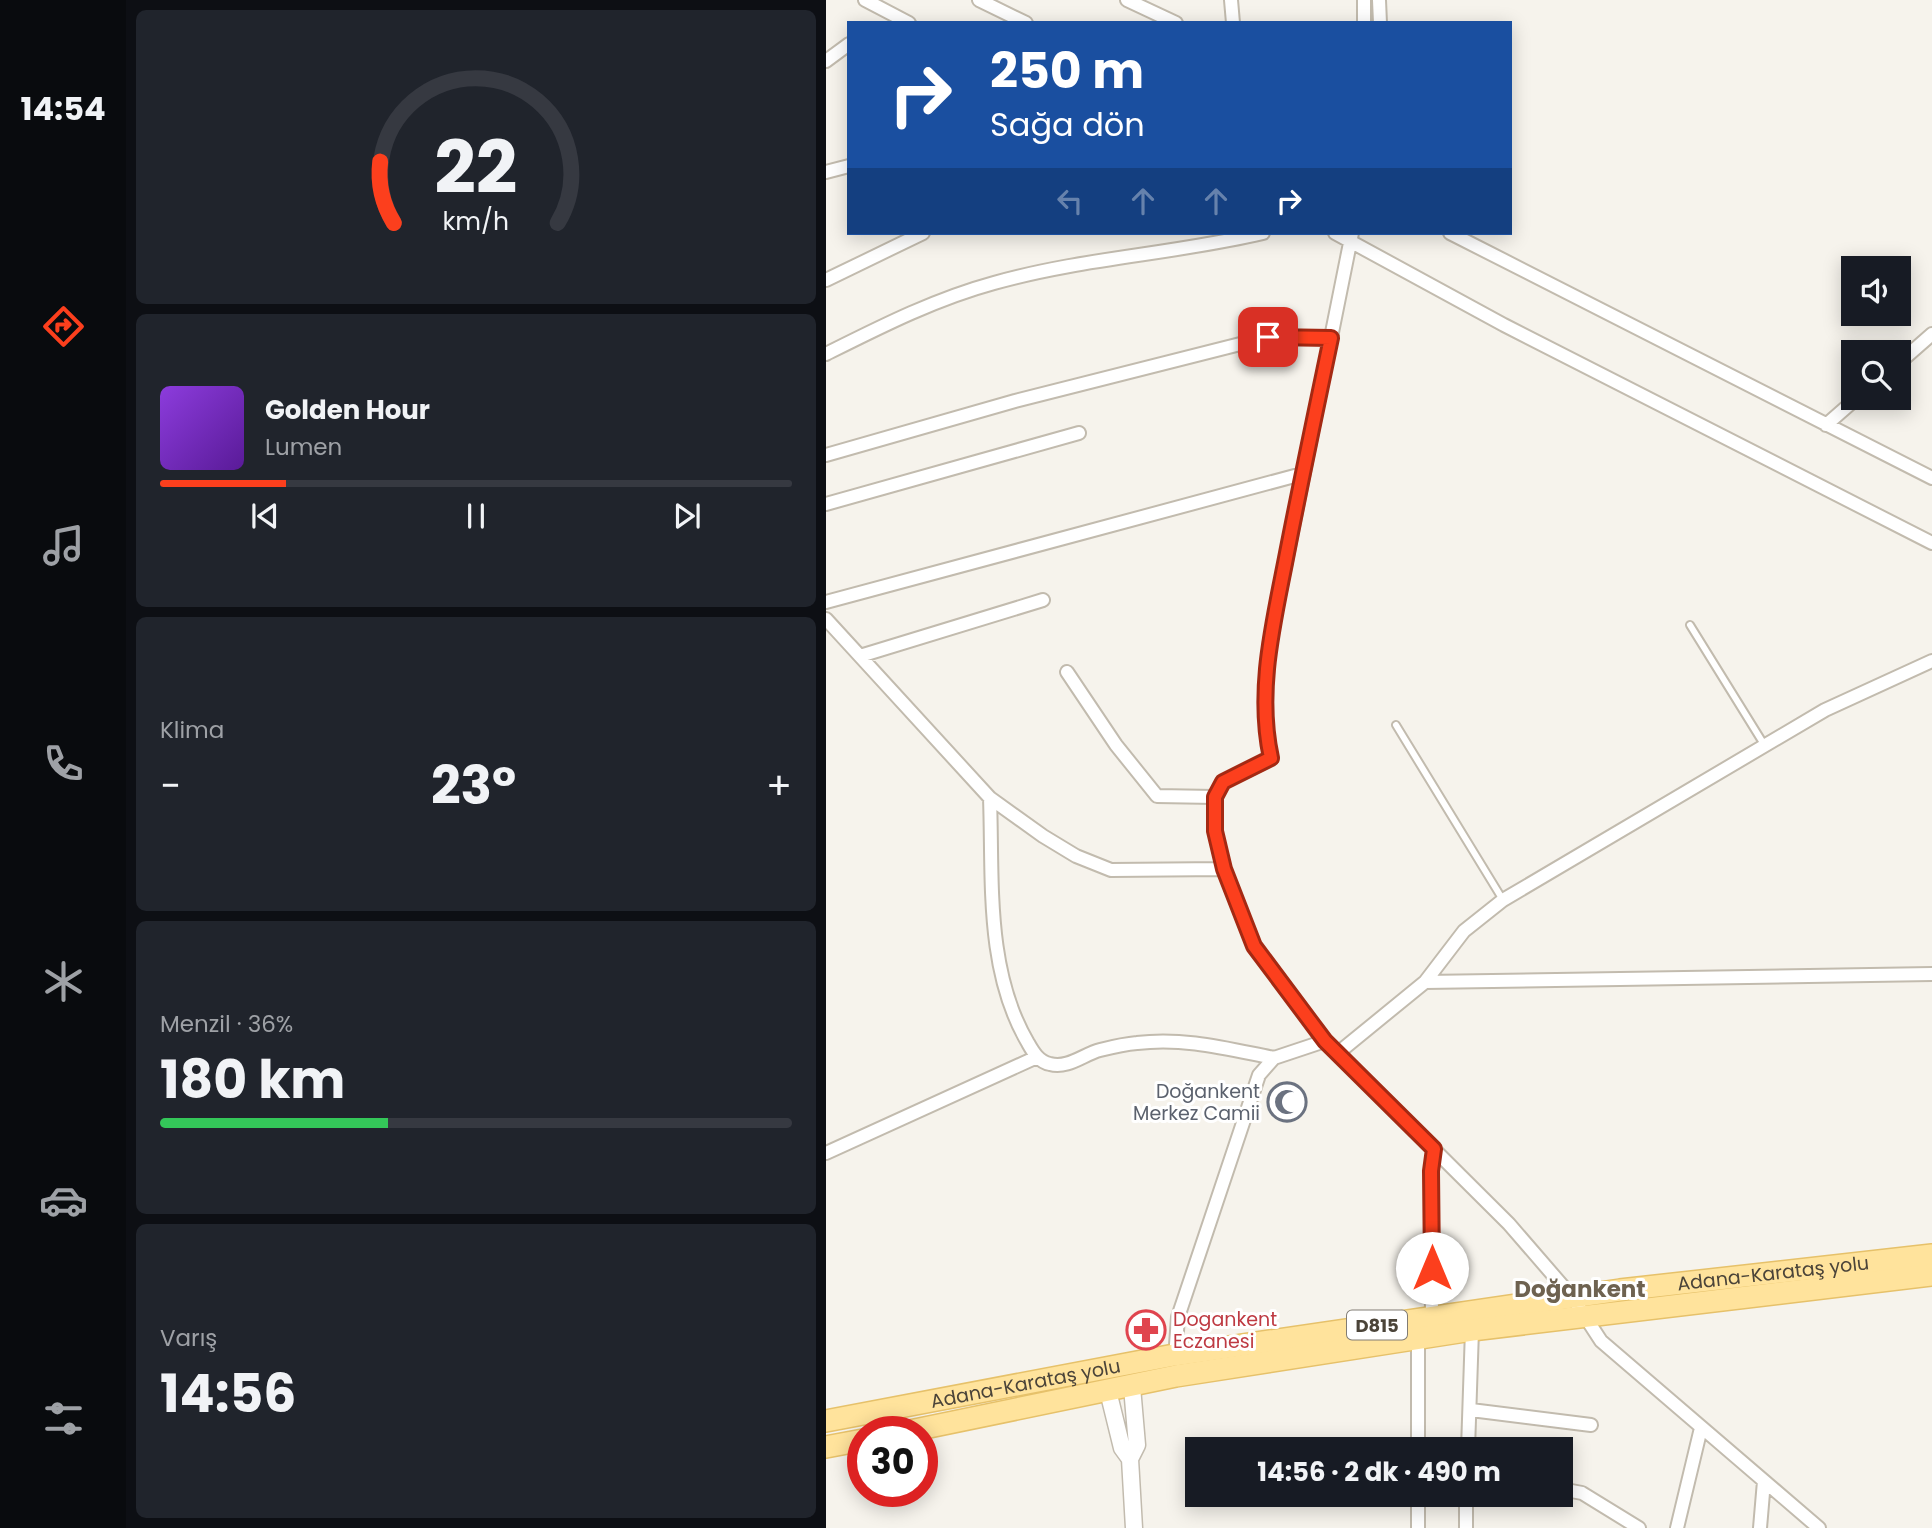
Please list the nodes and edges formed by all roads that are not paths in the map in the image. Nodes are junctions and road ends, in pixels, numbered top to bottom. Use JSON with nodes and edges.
{"nodes":[{"id":1,"x":865,"y":0,"type":"edge"},
{"id":2,"x":979,"y":0,"type":"edge"},
{"id":3,"x":1127,"y":0,"type":"edge"},
{"id":4,"x":1231,"y":0,"type":"edge"},
{"id":5,"x":1364,"y":0,"type":"edge"},
{"id":6,"x":1379,"y":0,"type":"edge"},
{"id":7,"x":893,"y":14,"type":"junction"},
{"id":8,"x":883,"y":21,"type":"edge"},
{"id":9,"x":905,"y":21,"type":"edge"},
{"id":10,"x":1022,"y":21,"type":"edge"},
{"id":11,"x":1172,"y":21,"type":"edge"},
{"id":12,"x":1233,"y":21,"type":"edge"},
{"id":13,"x":1364,"y":21,"type":"edge"},
{"id":14,"x":1380,"y":21,"type":"edge"},
{"id":15,"x":847,"y":45,"type":"edge"},
{"id":16,"x":826,"y":61,"type":"edge"},
{"id":17,"x":847,"y":167,"type":"edge"},
{"id":18,"x":826,"y":173,"type":"edge"},
{"id":19,"x":919,"y":235,"type":"edge"},
{"id":20,"x":1251,"y":235,"type":"edge"},
{"id":21,"x":1454,"y":235,"type":"edge"},
{"id":22,"x":1351,"y":237,"type":"edge"},
{"id":23,"x":826,"y":280,"type":"edge"},
{"id":24,"x":1932,"y":334,"type":"edge"},
{"id":25,"x":1331,"y":338,"type":"junction"},
{"id":26,"x":1911,"y":352,"type":"edge"},
{"id":27,"x":826,"y":354,"type":"edge"},
{"id":28,"x":1843,"y":410,"type":"edge"},
{"id":29,"x":1826,"y":425,"type":"junction"},
{"id":30,"x":1079,"y":433,"type":"dead end"},
{"id":31,"x":826,"y":455,"type":"edge"},
{"id":32,"x":1302,"y":474,"type":"junction"},
{"id":33,"x":1932,"y":478,"type":"edge"},
{"id":34,"x":826,"y":504,"type":"edge"},
{"id":35,"x":1932,"y":542,"type":"edge"},
{"id":36,"x":1043,"y":600,"type":"dead end"},
{"id":37,"x":826,"y":602,"type":"edge"},
{"id":38,"x":826,"y":619,"type":"edge"},
{"id":39,"x":1690,"y":625,"type":"dead end"},
{"id":40,"x":860,"y":656,"type":"junction"},
{"id":41,"x":1932,"y":662,"type":"edge"},
{"id":42,"x":1067,"y":672,"type":"dead end"},
{"id":43,"x":1396,"y":725,"type":"dead end"},
{"id":44,"x":1765,"y":746,"type":"junction"},
{"id":45,"x":1215,"y":797,"type":"junction"},
{"id":46,"x":990,"y":798,"type":"junction"},
{"id":47,"x":1224,"y":869,"type":"junction"},
{"id":48,"x":1503,"y":900,"type":"junction"},
{"id":49,"x":1932,"y":974,"type":"edge"},
{"id":50,"x":1425,"y":982,"type":"junction"},
{"id":51,"x":1325,"y":1041,"type":"junction"},
{"id":52,"x":1338,"y":1053,"type":"junction"},
{"id":53,"x":1037,"y":1057,"type":"junction"},
{"id":54,"x":1273,"y":1059,"type":"junction"},
{"id":55,"x":1434,"y":1149,"type":"junction"},
{"id":56,"x":826,"y":1153,"type":"edge"},
{"id":57,"x":1932,"y":1255,"type":"edge"},
{"id":58,"x":1932,"y":1275,"type":"edge"},
{"id":59,"x":1578,"y":1307,"type":"junction"},
{"id":60,"x":1432,"y":1316,"type":"junction"},
{"id":61,"x":1472,"y":1330,"type":"junction"},
{"id":62,"x":1418,"y":1339,"type":"junction"},
{"id":63,"x":1175,"y":1365,"type":"junction"},
{"id":64,"x":1132,"y":1387,"type":"junction"},
{"id":65,"x":1108,"y":1391,"type":"junction"},
{"id":66,"x":1471,"y":1409,"type":"junction"},
{"id":67,"x":826,"y":1421,"type":"edge"},
{"id":68,"x":938,"y":1425,"type":"edge"},
{"id":69,"x":1591,"y":1425,"type":"dead end"},
{"id":70,"x":1702,"y":1428,"type":"junction"},
{"id":71,"x":1418,"y":1437,"type":"edge"},
{"id":72,"x":1469,"y":1437,"type":"edge"},
{"id":73,"x":847,"y":1443,"type":"edge"},
{"id":74,"x":826,"y":1447,"type":"edge"},
{"id":75,"x":1130,"y":1459,"type":"junction"},
{"id":76,"x":1764,"y":1481,"type":"junction"},
{"id":77,"x":1573,"y":1491,"type":"edge"},
{"id":78,"x":1418,"y":1507,"type":"edge"},
{"id":79,"x":1466,"y":1507,"type":"edge"},
{"id":80,"x":1134,"y":1528,"type":"edge"},
{"id":81,"x":1418,"y":1528,"type":"edge"},
{"id":82,"x":1466,"y":1528,"type":"edge"},
{"id":83,"x":1639,"y":1528,"type":"edge"},
{"id":84,"x":1677,"y":1528,"type":"edge"},
{"id":85,"x":1760,"y":1528,"type":"edge"},
{"id":86,"x":1819,"y":1528,"type":"edge"}],
"edges":[{"from":1,"to":7,"type":"street"},
{"from":2,"to":10,"type":"street"},
{"from":3,"to":11,"type":"street"},
{"from":4,"to":12,"type":"street"},
{"from":5,"to":13,"type":"street"},
{"from":6,"to":14,"type":"street"},
{"from":7,"to":8,"type":"street"},
{"from":7,"to":9,"type":"street"},
{"from":15,"to":16,"type":"street"},
{"from":17,"to":18,"type":"street"},
{"from":19,"to":23,"type":"street"},
{"from":20,"to":27,"type":"street"},
{"from":21,"to":29,"type":"street"},
{"from":22,"to":25,"type":"street"},
{"from":22,"to":35,"type":"street"},
{"from":24,"to":26,"type":"street"},
{"from":25,"to":31,"type":"street"},
{"from":25,"to":32,"type":"street"},
{"from":28,"to":29,"type":"street"},
{"from":29,"to":33,"type":"street"},
{"from":30,"to":34,"type":"street"},
{"from":32,"to":37,"type":"street"},
{"from":32,"to":45,"type":"street"},
{"from":36,"to":40,"type":"street"},
{"from":38,"to":40,"type":"street"},
{"from":39,"to":44,"type":"lane"},
{"from":40,"to":46,"type":"street"},
{"from":41,"to":44,"type":"street"},
{"from":42,"to":45,"type":"street"},
{"from":43,"to":48,"type":"lane"},
{"from":44,"to":48,"type":"street"},
{"from":45,"to":47,"type":"street"},
{"from":46,"to":47,"type":"street"},
{"from":46,"to":53,"type":"street"},
{"from":47,"to":51,"type":"street"},
{"from":48,"to":50,"type":"street"},
{"from":49,"to":50,"type":"street"},
{"from":50,"to":52,"type":"street"},
{"from":51,"to":52,"type":"street"},
{"from":51,"to":54,"type":"street"},
{"from":52,"to":55,"type":"street"},
{"from":53,"to":54,"type":"street"},
{"from":53,"to":56,"type":"street"},
{"from":54,"to":63,"type":"street"},
{"from":55,"to":59,"type":"street"},
{"from":55,"to":60,"type":"street"},
{"from":57,"to":59,"type":"main road","name":"Adana-Karataş yolu","number":"D815"},
{"from":58,"to":59,"type":"main road","name":"Adana-Karataş yolu","number":"D815"},
{"from":59,"to":60,"type":"main road","name":"Adana-Karataş yolu","number":"D815"},
{"from":59,"to":61,"type":"main road","name":"Adana-Karataş yolu","number":"D815"},
{"from":59,"to":70,"type":"street"},
{"from":60,"to":63,"type":"main road","name":"Adana-Karataş yolu","number":"D815"},
{"from":61,"to":62,"type":"main road","name":"Adana-Karataş yolu","number":"D815"},
{"from":61,"to":66,"type":"street"},
{"from":62,"to":63,"type":"main road","name":"Adana-Karataş yolu","number":"D815"},
{"from":62,"to":71,"type":"street"},
{"from":63,"to":64,"type":"main road","name":"Adana-Karataş yolu","number":"D815"},
{"from":63,"to":67,"type":"main road","name":"Adana-Karataş yolu","number":"D815"},
{"from":64,"to":65,"type":"main road","name":"Adana-Karataş yolu","number":"D815"},
{"from":64,"to":75,"type":"street"},
{"from":65,"to":68,"type":"main road","name":"Adana-Karataş yolu","number":"D815"},
{"from":65,"to":75,"type":"street"},
{"from":66,"to":69,"type":"street"},
{"from":66,"to":72,"type":"street"},
{"from":70,"to":76,"type":"street"},
{"from":70,"to":84,"type":"street"},
{"from":73,"to":74,"type":"main road"},
{"from":75,"to":80,"type":"street"},
{"from":76,"to":85,"type":"street"},
{"from":76,"to":86,"type":"street"},
{"from":77,"to":83,"type":"street"},
{"from":78,"to":81,"type":"street"},
{"from":79,"to":82,"type":"street"}]}
